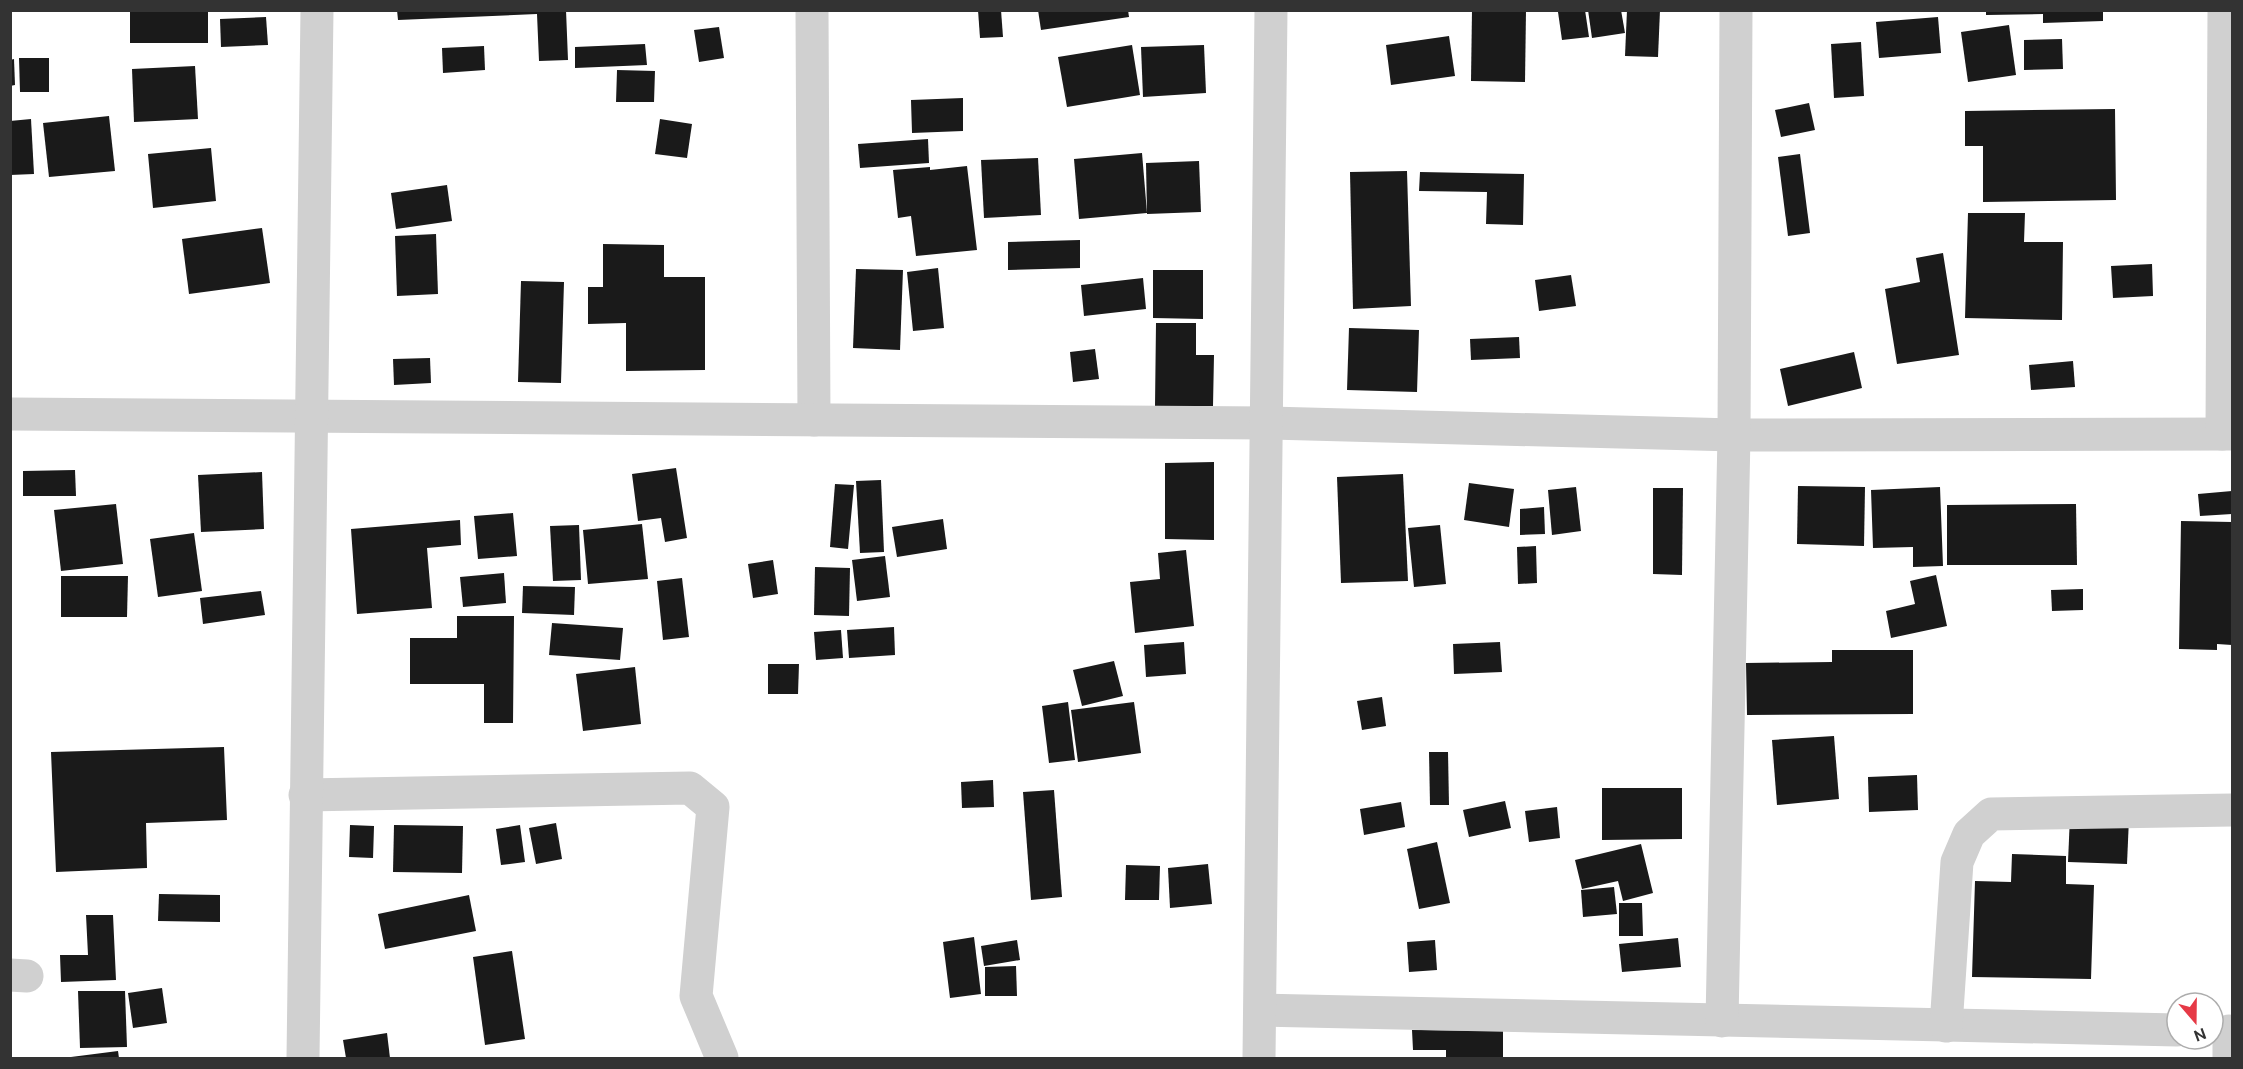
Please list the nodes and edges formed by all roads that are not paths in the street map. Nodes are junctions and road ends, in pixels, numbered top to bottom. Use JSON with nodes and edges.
{"nodes":[{"id":1,"x":317,"y":10,"type":"edge"},
{"id":2,"x":812,"y":10,"type":"edge"},
{"id":3,"x":1271,"y":10,"type":"edge"},
{"id":4,"x":1736,"y":10,"type":"edge"},
{"id":5,"x":2224,"y":10,"type":"edge"},
{"id":6,"x":10,"y":414,"type":"edge"},
{"id":7,"x":312,"y":416,"type":"junction"},
{"id":8,"x":814,"y":420,"type":"junction"},
{"id":9,"x":1267,"y":423,"type":"junction"},
{"id":10,"x":2227,"y":434,"type":"edge"},
{"id":11,"x":1734,"y":435,"type":"junction"},
{"id":12,"x":305,"y":795,"type":"junction"},
{"id":13,"x":2232,"y":810,"type":"edge"},
{"id":14,"x":1262,"y":1010,"type":"junction"},
{"id":15,"x":1722,"y":1021,"type":"junction"},
{"id":16,"x":1946,"y":1026,"type":"junction"},
{"id":17,"x":2165,"y":1030,"type":"edge"},
{"id":18,"x":303,"y":1059,"type":"edge"},
{"id":19,"x":722,"y":1059,"type":"edge"},
{"id":20,"x":1259,"y":1059,"type":"edge"}],
"edges":[{"from":1,"to":7,"type":"street"},
{"from":2,"to":8,"type":"street"},
{"from":3,"to":9,"type":"street"},
{"from":4,"to":11,"type":"street"},
{"from":5,"to":10,"type":"street"},
{"from":6,"to":7,"type":"street"},
{"from":7,"to":8,"type":"street"},
{"from":7,"to":12,"type":"street"},
{"from":8,"to":9,"type":"street"},
{"from":9,"to":11,"type":"street"},
{"from":9,"to":14,"type":"street"},
{"from":10,"to":11,"type":"street"},
{"from":11,"to":15,"type":"street"},
{"from":12,"to":18,"type":"street"},
{"from":12,"to":19,"type":"street"},
{"from":13,"to":16,"type":"street"},
{"from":14,"to":15,"type":"street"},
{"from":14,"to":20,"type":"street"},
{"from":15,"to":16,"type":"street"},
{"from":16,"to":17,"type":"street"}]}
